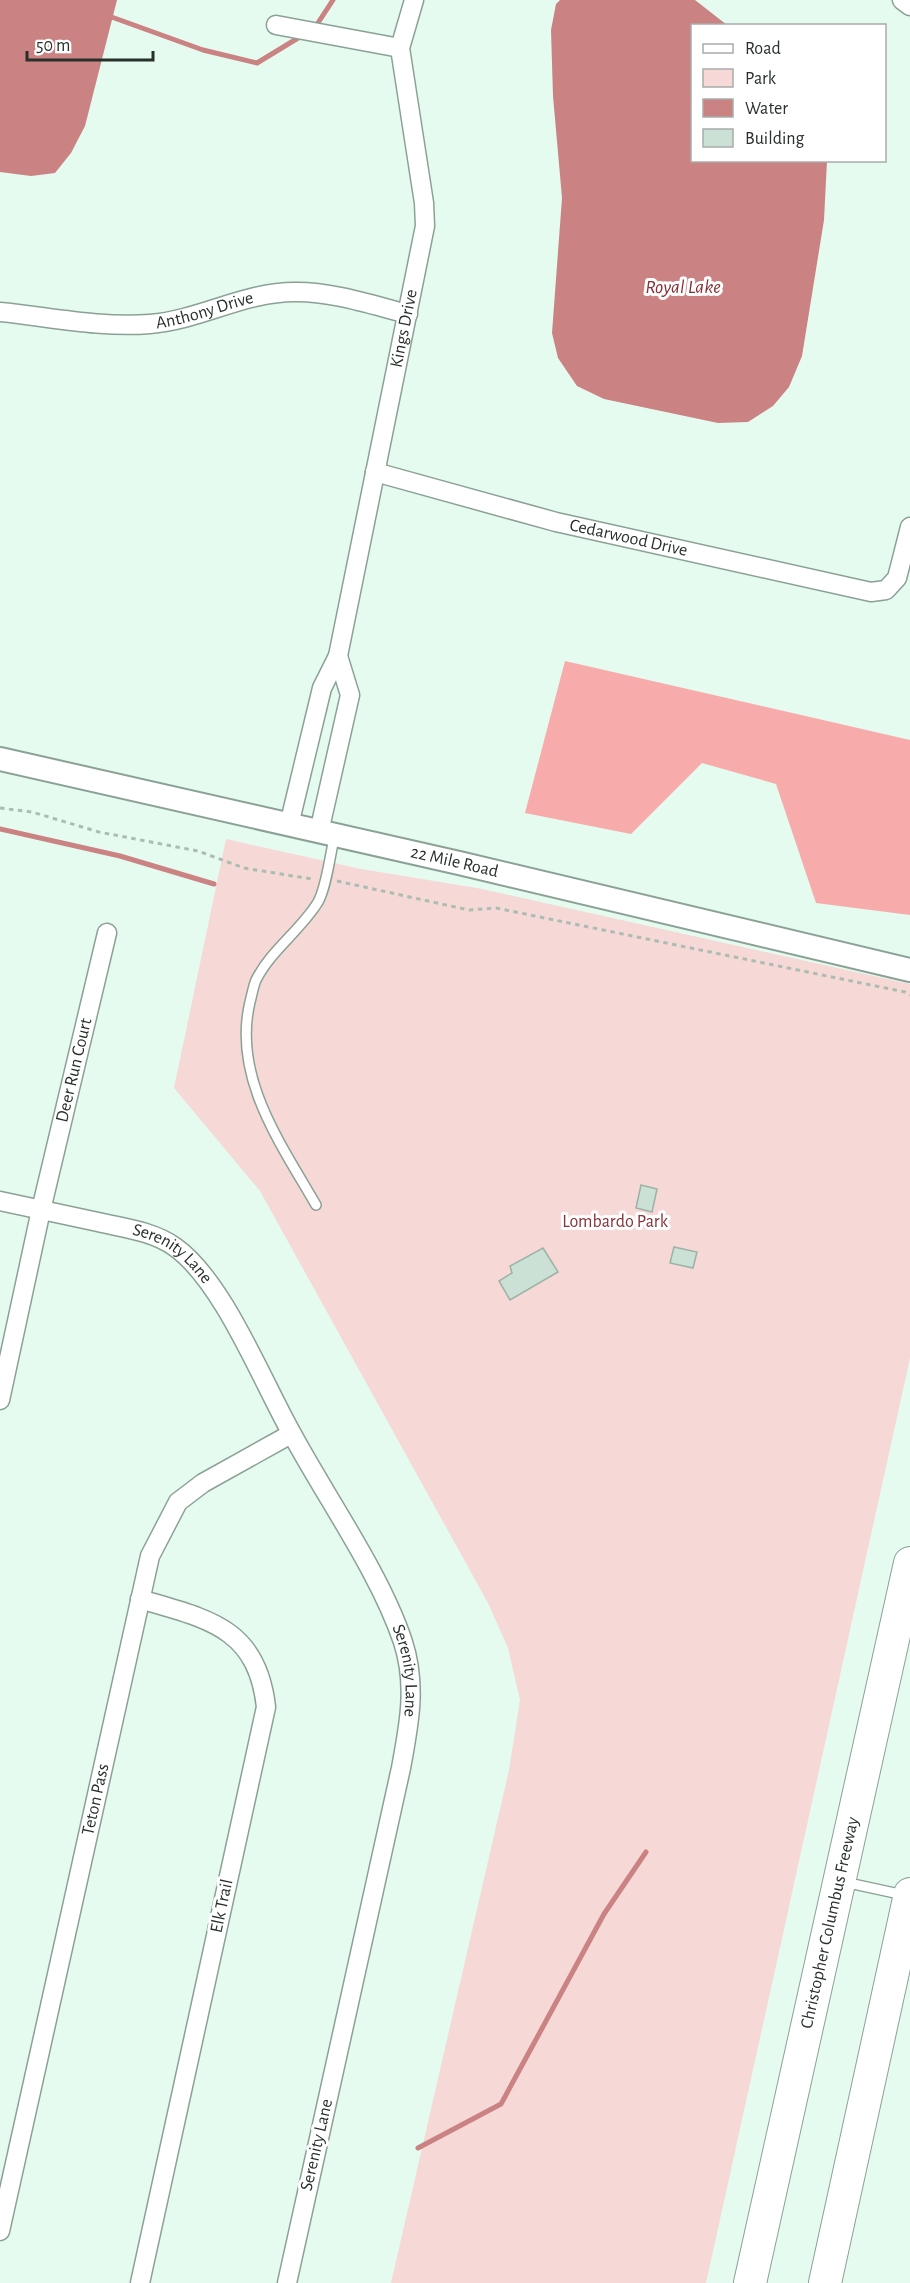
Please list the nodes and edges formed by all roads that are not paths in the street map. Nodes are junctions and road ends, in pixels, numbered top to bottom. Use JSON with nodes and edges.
{"nodes":[{"id":1,"x":414,"y":0,"type":"edge"},
{"id":2,"x":902,"y":0,"type":"edge"},
{"id":3,"x":910,"y":6,"type":"edge"},
{"id":4,"x":276,"y":25,"type":"dead end"},
{"id":5,"x":400,"y":48,"type":"junction"},
{"id":6,"x":0,"y":312,"type":"edge"},
{"id":7,"x":408,"y":314,"type":"junction"},
{"id":8,"x":375,"y":472,"type":"junction"},
{"id":9,"x":910,"y":527,"type":"edge"},
{"id":10,"x":338,"y":656,"type":"junction"},
{"id":11,"x":0,"y":759,"type":"edge"},
{"id":12,"x":289,"y":825,"type":"junction"},
{"id":13,"x":327,"y":833,"type":"junction"},
{"id":14,"x":107,"y":933,"type":"dead end"},
{"id":15,"x":910,"y":970,"type":"edge"},
{"id":16,"x":0,"y":1201,"type":"edge"},
{"id":17,"x":316,"y":1205,"type":"dead end"},
{"id":18,"x":41,"y":1210,"type":"junction"},
{"id":19,"x":5,"y":1354,"type":"edge"},
{"id":20,"x":0,"y":1400,"type":"edge"},
{"id":21,"x":291,"y":1434,"type":"junction"},
{"id":22,"x":910,"y":1563,"type":"edge"},
{"id":23,"x":140,"y":1599,"type":"junction"},
{"id":24,"x":839,"y":1881,"type":"junction"},
{"id":25,"x":910,"y":1895,"type":"edge"},
{"id":26,"x":0,"y":2231,"type":"edge"},
{"id":27,"x":140,"y":2283,"type":"edge"},
{"id":28,"x":287,"y":2283,"type":"edge"},
{"id":29,"x":750,"y":2283,"type":"edge"},
{"id":30,"x":825,"y":2283,"type":"edge"}],
"edges":[{"from":1,"to":5,"type":"street","name":"Kings Drive"},
{"from":2,"to":3,"type":"street"},
{"from":4,"to":5,"type":"street"},
{"from":5,"to":7,"type":"street","name":"Kings Drive"},
{"from":6,"to":7,"type":"street","name":"Anthony Drive"},
{"from":7,"to":8,"type":"street","name":"Kings Drive"},
{"from":8,"to":9,"type":"street","name":"Cedarwood Drive"},
{"from":8,"to":10,"type":"street","name":"Kings Drive"},
{"from":10,"to":12,"type":"street","name":"Kings Drive"},
{"from":10,"to":13,"type":"street","name":"Kings Drive"},
{"from":11,"to":12,"type":"street","name":"22 Mile Road"},
{"from":12,"to":13,"type":"street","name":"22 Mile Road"},
{"from":13,"to":15,"type":"street","name":"22 Mile Road"},
{"from":13,"to":17,"type":"lane"},
{"from":14,"to":18,"type":"street","name":"Deer Run Court"},
{"from":16,"to":18,"type":"street","name":"Serenity Lane"},
{"from":18,"to":19,"type":"street","name":"Deer Run Court"},
{"from":18,"to":21,"type":"street","name":"Serenity Lane"},
{"from":19,"to":20,"type":"street","name":"Deer Run Court"},
{"from":21,"to":23,"type":"street","name":"Teton Pass"},
{"from":21,"to":28,"type":"street","name":"Serenity Lane"},
{"from":22,"to":24,"type":"highway","name":"Christopher Columbus Freeway"},
{"from":23,"to":26,"type":"street","name":"Teton Pass"},
{"from":23,"to":27,"type":"street","name":"Elk Trail"},
{"from":24,"to":25,"type":"lane"},
{"from":24,"to":29,"type":"highway","name":"Christopher Columbus Freeway"},
{"from":25,"to":30,"type":"highway"}]}
